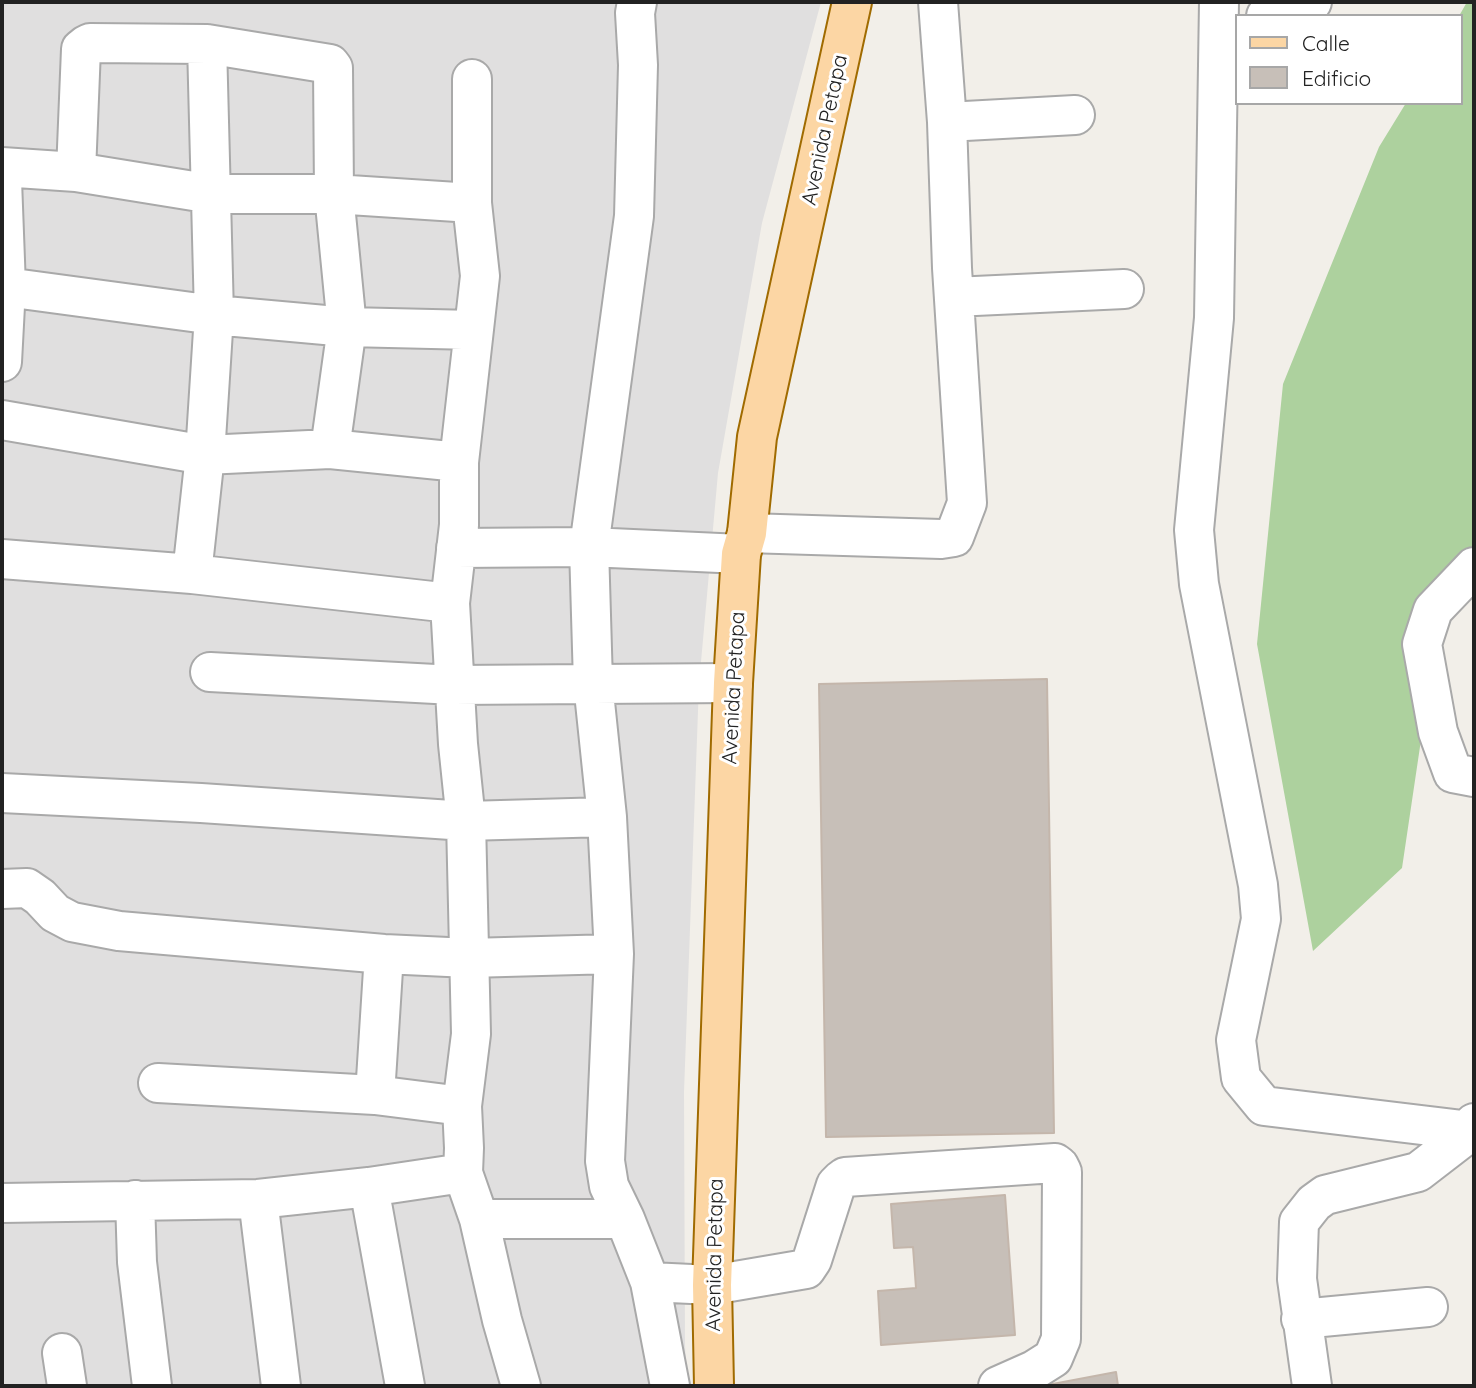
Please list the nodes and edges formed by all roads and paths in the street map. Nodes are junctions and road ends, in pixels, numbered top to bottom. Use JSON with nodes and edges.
{"nodes":[{"id":1,"x":637,"y":2,"type":"edge"},
{"id":2,"x":852,"y":2,"type":"edge"},
{"id":3,"x":938,"y":2,"type":"edge"},
{"id":4,"x":1312,"y":2,"type":"edge"},
{"id":5,"x":1273,"y":14,"type":"edge"},
{"id":6,"x":1224,"y":19,"type":"edge"},
{"id":7,"x":207,"y":44,"type":"junction"},
{"id":8,"x":472,"y":79,"type":"dead end"},
{"id":9,"x":1075,"y":115,"type":"dead end"},
{"id":10,"x":947,"y":122,"type":"junction"},
{"id":11,"x":2,"y":167,"type":"edge"},
{"id":12,"x":76,"y":172,"type":"junction"},
{"id":13,"x":2,"y":180,"type":"edge"},
{"id":14,"x":212,"y":194,"type":"junction"},
{"id":15,"x":334,"y":194,"type":"junction"},
{"id":16,"x":472,"y":203,"type":"junction"},
{"id":17,"x":6,"y":287,"type":"junction"},
{"id":18,"x":1124,"y":289,"type":"dead end"},
{"id":19,"x":954,"y":297,"type":"junction"},
{"id":20,"x":214,"y":315,"type":"junction"},
{"id":21,"x":347,"y":327,"type":"junction"},
{"id":22,"x":474,"y":330,"type":"junction"},
{"id":23,"x":2,"y":362,"type":"edge"},
{"id":24,"x":2,"y":419,"type":"edge"},
{"id":25,"x":330,"y":449,"type":"junction"},
{"id":26,"x":205,"y":455,"type":"junction"},
{"id":27,"x":459,"y":462,"type":"junction"},
{"id":28,"x":744,"y":544,"type":"junction"},
{"id":29,"x":589,"y":547,"type":"junction"},
{"id":30,"x":456,"y":548,"type":"junction"},
{"id":31,"x":2,"y":559,"type":"edge"},
{"id":32,"x":1474,"y":567,"type":"edge"},
{"id":33,"x":192,"y":574,"type":"junction"},
{"id":34,"x":450,"y":603,"type":"junction"},
{"id":35,"x":210,"y":672,"type":"dead end"},
{"id":36,"x":593,"y":683,"type":"junction"},
{"id":37,"x":733,"y":683,"type":"junction"},
{"id":38,"x":454,"y":685,"type":"junction"},
{"id":39,"x":1474,"y":777,"type":"edge"},
{"id":40,"x":2,"y":793,"type":"edge"},
{"id":41,"x":607,"y":817,"type":"junction"},
{"id":42,"x":466,"y":821,"type":"junction"},
{"id":43,"x":2,"y":888,"type":"edge"},
{"id":44,"x":384,"y":954,"type":"junction"},
{"id":45,"x":614,"y":954,"type":"junction"},
{"id":46,"x":469,"y":958,"type":"junction"},
{"id":47,"x":158,"y":1083,"type":"dead end"},
{"id":48,"x":374,"y":1095,"type":"junction"},
{"id":49,"x":461,"y":1106,"type":"junction"},
{"id":50,"x":1473,"y":1127,"type":"edge"},
{"id":51,"x":463,"y":1173,"type":"junction"},
{"id":52,"x":369,"y":1187,"type":"junction"},
{"id":53,"x":257,"y":1199,"type":"junction"},
{"id":54,"x":135,"y":1200,"type":"junction"},
{"id":55,"x":2,"y":1203,"type":"edge"},
{"id":56,"x":479,"y":1219,"type":"junction"},
{"id":57,"x":625,"y":1219,"type":"junction"},
{"id":58,"x":650,"y":1282,"type":"junction"},
{"id":59,"x":712,"y":1285,"type":"junction"},
{"id":60,"x":1428,"y":1307,"type":"dead end"},
{"id":61,"x":1301,"y":1319,"type":"junction"},
{"id":62,"x":152,"y":1386,"type":"edge"},
{"id":63,"x":281,"y":1386,"type":"edge"},
{"id":64,"x":405,"y":1386,"type":"edge"},
{"id":65,"x":520,"y":1386,"type":"edge"},
{"id":66,"x":670,"y":1386,"type":"edge"},
{"id":67,"x":714,"y":1386,"type":"edge"},
{"id":68,"x":998,"y":1386,"type":"edge"},
{"id":69,"x":1312,"y":1386,"type":"edge"}],
"edges":[{"from":1,"to":29,"type":"street"},
{"from":2,"to":28,"type":"main road","name":"Avenida Petapa"},
{"from":3,"to":10,"type":"street"},
{"from":4,"to":5,"type":"street"},
{"from":6,"to":50,"type":"street"},
{"from":7,"to":12,"type":"street"},
{"from":7,"to":14,"type":"street"},
{"from":7,"to":15,"type":"street"},
{"from":8,"to":16,"type":"street"},
{"from":9,"to":10,"type":"street"},
{"from":10,"to":19,"type":"street"},
{"from":11,"to":12,"type":"street"},
{"from":12,"to":14,"type":"street"},
{"from":13,"to":17,"type":"street"},
{"from":14,"to":15,"type":"street"},
{"from":14,"to":20,"type":"street"},
{"from":15,"to":16,"type":"street"},
{"from":15,"to":21,"type":"street"},
{"from":16,"to":22,"type":"street"},
{"from":17,"to":20,"type":"street"},
{"from":17,"to":23,"type":"street"},
{"from":18,"to":19,"type":"street"},
{"from":19,"to":28,"type":"street"},
{"from":20,"to":21,"type":"street"},
{"from":20,"to":26,"type":"street"},
{"from":21,"to":22,"type":"street"},
{"from":21,"to":25,"type":"street"},
{"from":22,"to":27,"type":"street"},
{"from":24,"to":26,"type":"street"},
{"from":25,"to":26,"type":"street"},
{"from":25,"to":27,"type":"street"},
{"from":26,"to":33,"type":"street"},
{"from":27,"to":30,"type":"street"},
{"from":28,"to":29,"type":"street"},
{"from":28,"to":37,"type":"main road","name":"Avenida Petapa"},
{"from":29,"to":30,"type":"street"},
{"from":29,"to":36,"type":"street"},
{"from":30,"to":34,"type":"street"},
{"from":31,"to":33,"type":"street"},
{"from":32,"to":39,"type":"street"},
{"from":33,"to":34,"type":"street"},
{"from":34,"to":38,"type":"street"},
{"from":35,"to":38,"type":"street"},
{"from":36,"to":37,"type":"street"},
{"from":36,"to":38,"type":"street"},
{"from":36,"to":41,"type":"street"},
{"from":37,"to":59,"type":"main road","name":"Avenida Petapa"},
{"from":38,"to":42,"type":"street"},
{"from":40,"to":42,"type":"street"},
{"from":41,"to":42,"type":"street"},
{"from":41,"to":45,"type":"street"},
{"from":42,"to":46,"type":"street"},
{"from":43,"to":44,"type":"street"},
{"from":44,"to":46,"type":"street"},
{"from":44,"to":48,"type":"street"},
{"from":45,"to":46,"type":"street"},
{"from":45,"to":57,"type":"street"},
{"from":46,"to":49,"type":"street"},
{"from":47,"to":48,"type":"street"},
{"from":48,"to":49,"type":"street"},
{"from":49,"to":51,"type":"street"},
{"from":50,"to":61,"type":"street"},
{"from":51,"to":52,"type":"street"},
{"from":51,"to":56,"type":"street"},
{"from":52,"to":53,"type":"street"},
{"from":52,"to":64,"type":"street"},
{"from":53,"to":54,"type":"street"},
{"from":53,"to":63,"type":"street"},
{"from":54,"to":55,"type":"street"},
{"from":54,"to":62,"type":"street"},
{"from":56,"to":57,"type":"street"},
{"from":56,"to":65,"type":"street"},
{"from":57,"to":58,"type":"street"},
{"from":58,"to":59,"type":"street"},
{"from":58,"to":66,"type":"street"},
{"from":59,"to":67,"type":"main road","name":"Avenida Petapa"},
{"from":59,"to":68,"type":"street"},
{"from":60,"to":61,"type":"street"},
{"from":61,"to":69,"type":"street"}]}
